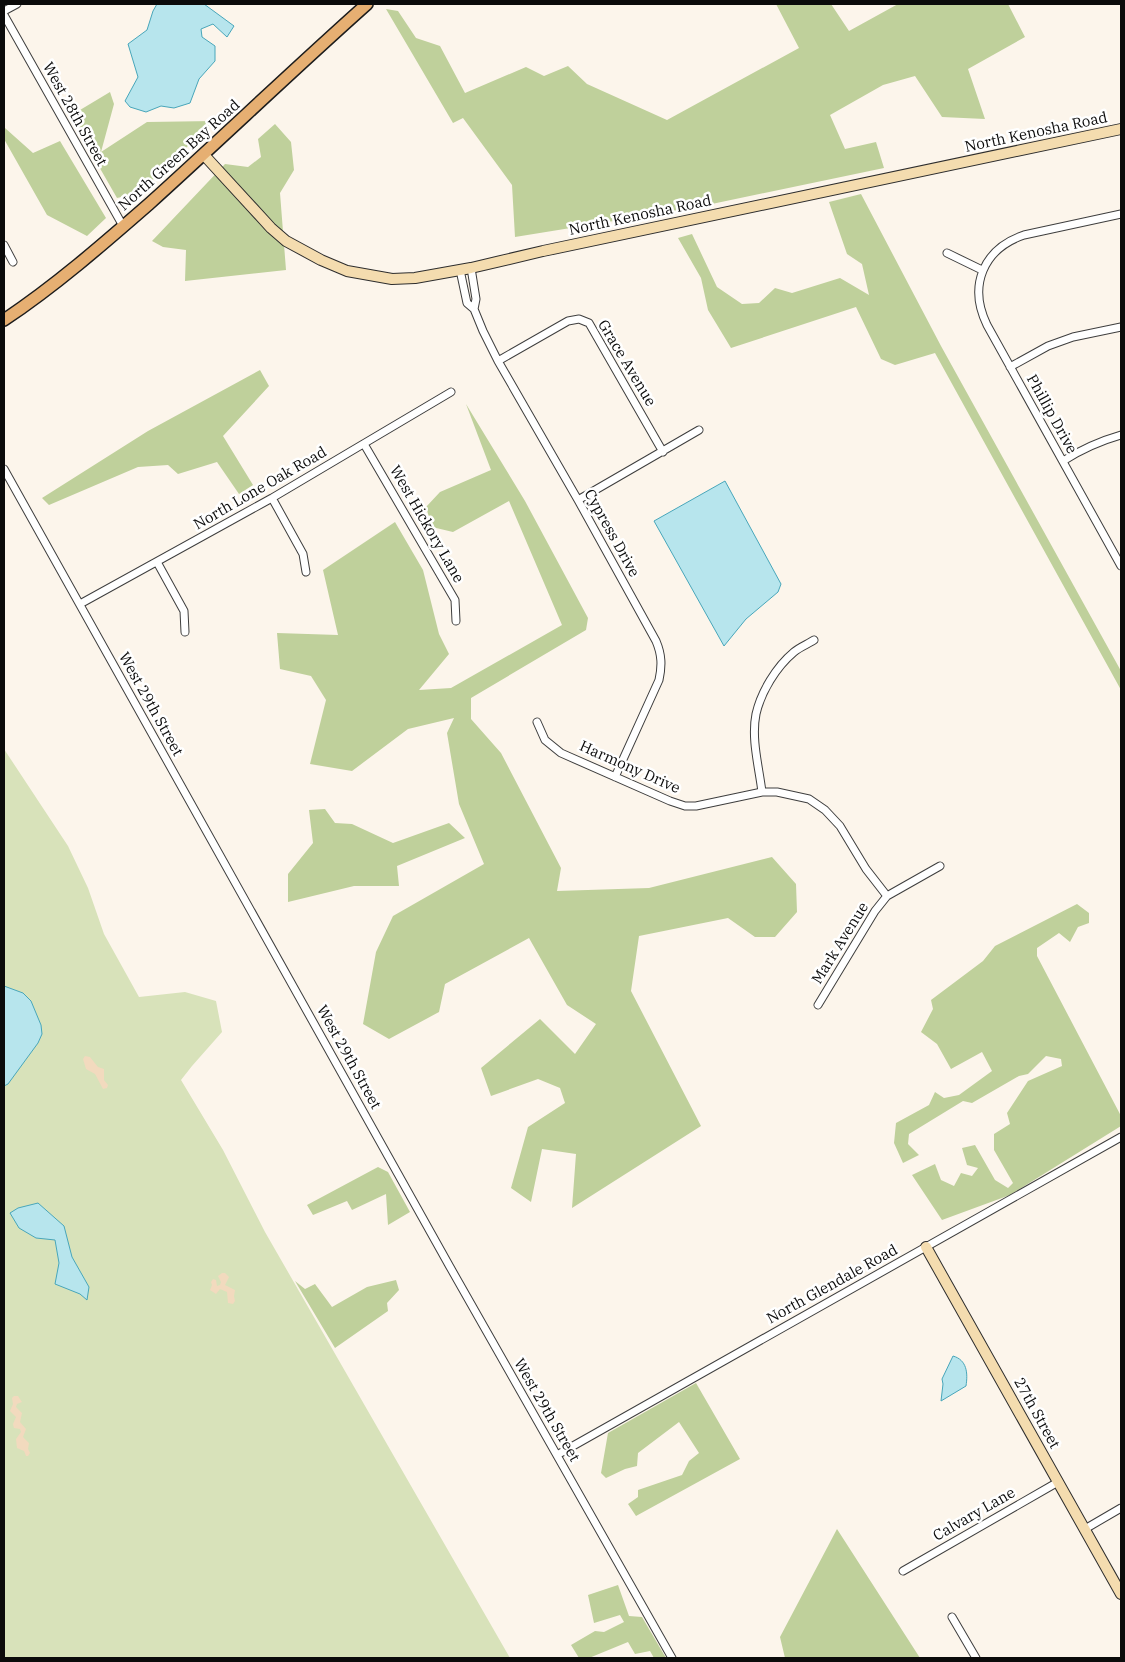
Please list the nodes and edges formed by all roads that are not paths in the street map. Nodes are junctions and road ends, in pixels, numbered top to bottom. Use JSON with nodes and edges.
{"nodes":[{"id":1,"x":17,"y":4,"type":"edge"},
{"id":2,"x":367,"y":4,"type":"edge"},
{"id":3,"x":4,"y":11,"type":"edge"},
{"id":4,"x":4,"y":15,"type":"edge"},
{"id":5,"x":1121,"y":129,"type":"edge"},
{"id":6,"x":204,"y":155,"type":"junction"},
{"id":7,"x":1121,"y":214,"type":"edge"},
{"id":8,"x":123,"y":226,"type":"junction"},
{"id":9,"x":4,"y":245,"type":"edge"},
{"id":10,"x":947,"y":253,"type":"dead end"},
{"id":11,"x":13,"y":262,"type":"dead end"},
{"id":12,"x":471,"y":268,"type":"junction"},
{"id":13,"x":460,"y":270,"type":"junction"},
{"id":14,"x":982,"y":270,"type":"junction"},
{"id":15,"x":474,"y":309,"type":"junction"},
{"id":16,"x":4,"y":320,"type":"edge"},
{"id":17,"x":1121,"y":327,"type":"edge"},
{"id":18,"x":498,"y":361,"type":"junction"},
{"id":19,"x":1010,"y":368,"type":"junction"},
{"id":20,"x":451,"y":392,"type":"dead end"},
{"id":21,"x":699,"y":430,"type":"dead end"},
{"id":22,"x":1121,"y":436,"type":"edge"},
{"id":23,"x":364,"y":444,"type":"junction"},
{"id":24,"x":663,"y":452,"type":"junction"},
{"id":25,"x":1063,"y":461,"type":"junction"},
{"id":26,"x":4,"y":469,"type":"edge"},
{"id":27,"x":272,"y":498,"type":"junction"},
{"id":28,"x":578,"y":500,"type":"junction"},
{"id":29,"x":157,"y":562,"type":"junction"},
{"id":30,"x":1121,"y":566,"type":"edge"},
{"id":31,"x":306,"y":572,"type":"dead end"},
{"id":32,"x":80,"y":604,"type":"junction"},
{"id":33,"x":456,"y":621,"type":"dead end"},
{"id":34,"x":185,"y":632,"type":"dead end"},
{"id":35,"x":814,"y":640,"type":"dead end"},
{"id":36,"x":537,"y":722,"type":"dead end"},
{"id":37,"x":615,"y":777,"type":"junction"},
{"id":38,"x":762,"y":792,"type":"junction"},
{"id":39,"x":940,"y":866,"type":"dead end"},
{"id":40,"x":887,"y":896,"type":"junction"},
{"id":41,"x":818,"y":1005,"type":"dead end"},
{"id":42,"x":1121,"y":1137,"type":"edge"},
{"id":43,"x":926,"y":1247,"type":"junction"},
{"id":44,"x":557,"y":1455,"type":"junction"},
{"id":45,"x":1058,"y":1482,"type":"junction"},
{"id":46,"x":1121,"y":1508,"type":"edge"},
{"id":47,"x":1085,"y":1528,"type":"junction"},
{"id":48,"x":903,"y":1570,"type":"dead end"},
{"id":49,"x":1121,"y":1594,"type":"edge"},
{"id":50,"x":952,"y":1616,"type":"dead end"},
{"id":51,"x":672,"y":1658,"type":"edge"},
{"id":52,"x":976,"y":1658,"type":"edge"}],
"edges":[{"from":1,"to":3,"type":"street"},
{"from":2,"to":6,"type":"main road","name":"North Green Bay Road"},
{"from":4,"to":8,"type":"street","name":"West 28th Street"},
{"from":5,"to":12,"type":"street","name":"North Kenosha Road"},
{"from":6,"to":8,"type":"main road","name":"North Green Bay Road"},
{"from":6,"to":13,"type":"street","name":"North Kenosha Road"},
{"from":7,"to":14,"type":"street","name":"Phillip Drive"},
{"from":8,"to":16,"type":"main road","name":"North Green Bay Road"},
{"from":9,"to":11,"type":"street"},
{"from":10,"to":14,"type":"street"},
{"from":12,"to":13,"type":"street","name":"North Kenosha Road"},
{"from":12,"to":15,"type":"street","name":"Cypress Drive"},
{"from":13,"to":15,"type":"street","name":"Cypress Drive"},
{"from":14,"to":19,"type":"street","name":"Phillip Drive"},
{"from":15,"to":18,"type":"street","name":"Cypress Drive"},
{"from":17,"to":19,"type":"street"},
{"from":18,"to":24,"type":"street","name":"Grace Avenue"},
{"from":18,"to":28,"type":"street","name":"Cypress Drive"},
{"from":19,"to":25,"type":"street","name":"Phillip Drive"},
{"from":20,"to":23,"type":"street","name":"North Lone Oak Road"},
{"from":21,"to":24,"type":"street"},
{"from":22,"to":25,"type":"street"},
{"from":23,"to":27,"type":"street","name":"North Lone Oak Road"},
{"from":23,"to":33,"type":"street","name":"West Hickory Lane"},
{"from":24,"to":28,"type":"street"},
{"from":25,"to":30,"type":"street","name":"Phillip Drive"},
{"from":26,"to":32,"type":"street","name":"West 29th Street"},
{"from":27,"to":29,"type":"street","name":"North Lone Oak Road"},
{"from":27,"to":31,"type":"street"},
{"from":28,"to":37,"type":"street","name":"Cypress Drive"},
{"from":29,"to":32,"type":"street","name":"North Lone Oak Road"},
{"from":29,"to":34,"type":"street"},
{"from":32,"to":44,"type":"street","name":"West 29th Street"},
{"from":35,"to":38,"type":"street"},
{"from":36,"to":37,"type":"street","name":"Harmony Drive"},
{"from":37,"to":38,"type":"street","name":"Harmony Drive"},
{"from":38,"to":40,"type":"street","name":"Harmony Drive"},
{"from":39,"to":40,"type":"street","name":"Mark Avenue"},
{"from":40,"to":41,"type":"street","name":"Mark Avenue"},
{"from":42,"to":43,"type":"street","name":"North Glendale Road"},
{"from":43,"to":44,"type":"street","name":"North Glendale Road"},
{"from":43,"to":45,"type":"street","name":"27th Street"},
{"from":44,"to":51,"type":"street","name":"West 29th Street"},
{"from":45,"to":47,"type":"street","name":"27th Street"},
{"from":45,"to":48,"type":"street","name":"Calvary Lane"},
{"from":46,"to":47,"type":"street"},
{"from":47,"to":49,"type":"street","name":"27th Street"},
{"from":50,"to":52,"type":"street"}]}
